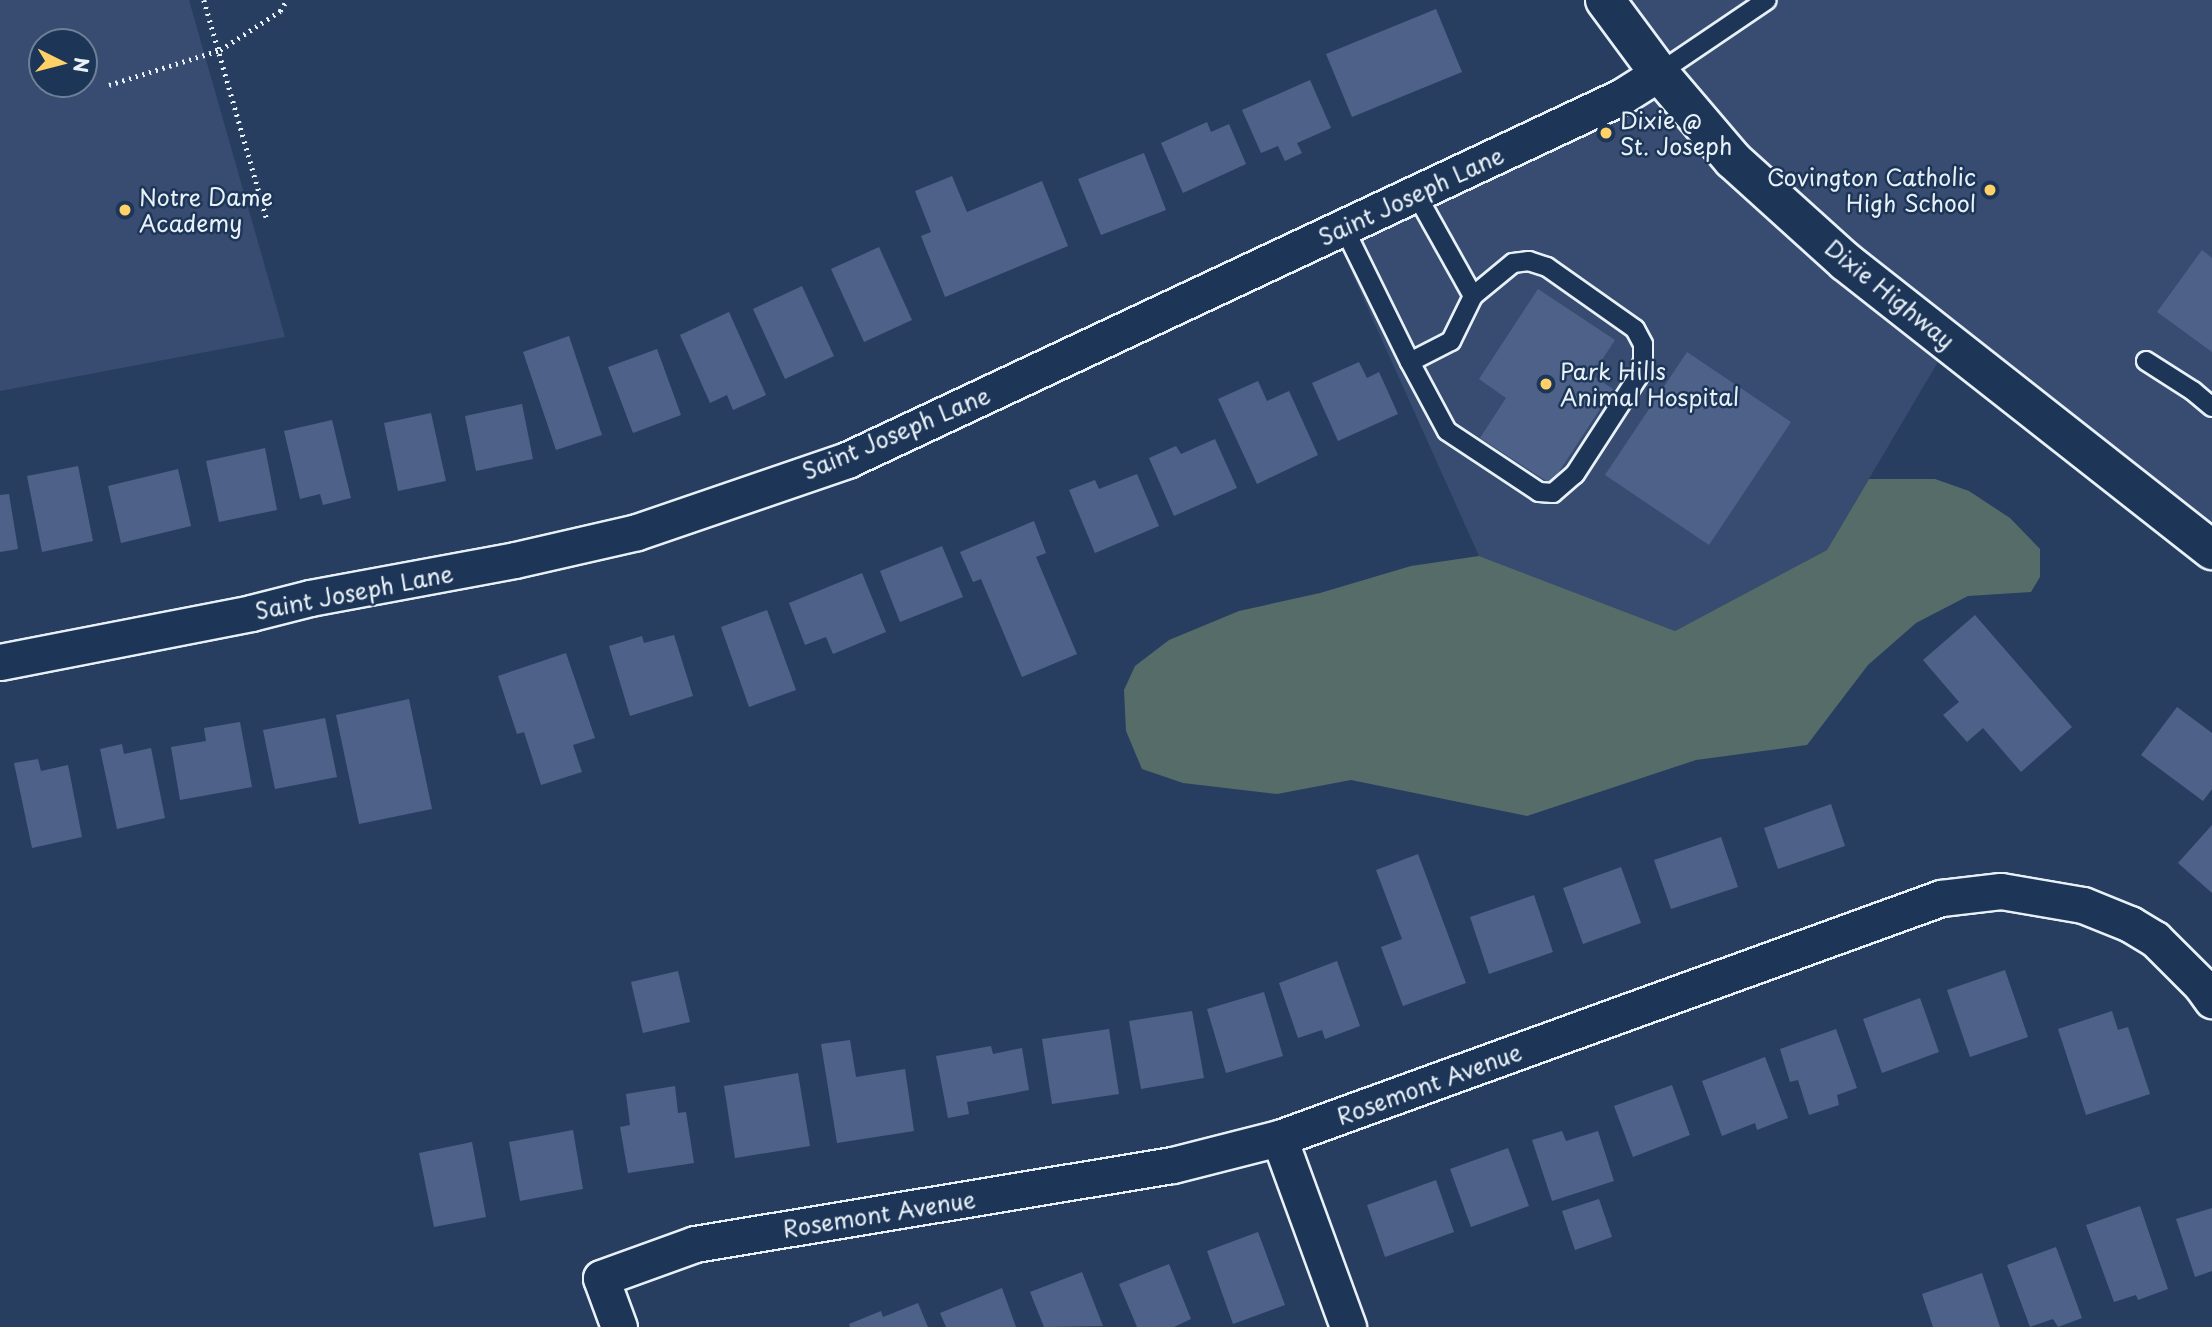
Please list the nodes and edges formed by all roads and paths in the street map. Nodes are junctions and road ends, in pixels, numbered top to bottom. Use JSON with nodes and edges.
{"nodes":[{"id":1,"x":204,"y":0,"type":"edge"},
{"id":2,"x":287,"y":0,"type":"edge"},
{"id":3,"x":1605,"y":0,"type":"edge"},
{"id":4,"x":1767,"y":0,"type":"edge"},
{"id":5,"x":220,"y":50,"type":"junction"},
{"id":6,"x":1659,"y":73,"type":"junction"},
{"id":7,"x":109,"y":85,"type":"dead end"},
{"id":8,"x":1416,"y":194,"type":"junction"},
{"id":9,"x":267,"y":219,"type":"dead end"},
{"id":10,"x":1344,"y":228,"type":"junction"},
{"id":11,"x":1474,"y":296,"type":"junction"},
{"id":12,"x":2146,"y":361,"type":"dead end"},
{"id":13,"x":1410,"y":362,"type":"junction"},
{"id":14,"x":2212,"y":407,"type":"edge"},
{"id":15,"x":2210,"y":541,"type":"edge"},
{"id":16,"x":0,"y":662,"type":"edge"},
{"id":17,"x":2212,"y":1000,"type":"edge"},
{"id":18,"x":1279,"y":1138,"type":"junction"},
{"id":19,"x":619,"y":1327,"type":"edge"},
{"id":20,"x":1348,"y":1327,"type":"edge"}],
"edges":[{"from":1,"to":5,"type":"path"},
{"from":2,"to":5,"type":"path"},
{"from":3,"to":6,"type":"main road","name":"Dixie Highway"},
{"from":4,"to":6,"type":"lane"},
{"from":5,"to":7,"type":"path"},
{"from":5,"to":9,"type":"path"},
{"from":6,"to":8,"type":"street","name":"Saint Joseph Lane"},
{"from":6,"to":15,"type":"main road","name":"Dixie Highway"},
{"from":8,"to":10,"type":"street","name":"Saint Joseph Lane"},
{"from":8,"to":11,"type":"lane"},
{"from":10,"to":13,"type":"lane"},
{"from":10,"to":16,"type":"street","name":"Saint Joseph Lane"},
{"from":11,"to":13,"type":"lane"},
{"from":11,"to":13,"type":"lane"},
{"from":12,"to":14,"type":"lane"},
{"from":17,"to":18,"type":"street","name":"Rosemont Avenue"},
{"from":18,"to":19,"type":"street","name":"Rosemont Avenue"},
{"from":18,"to":20,"type":"street"}]}
